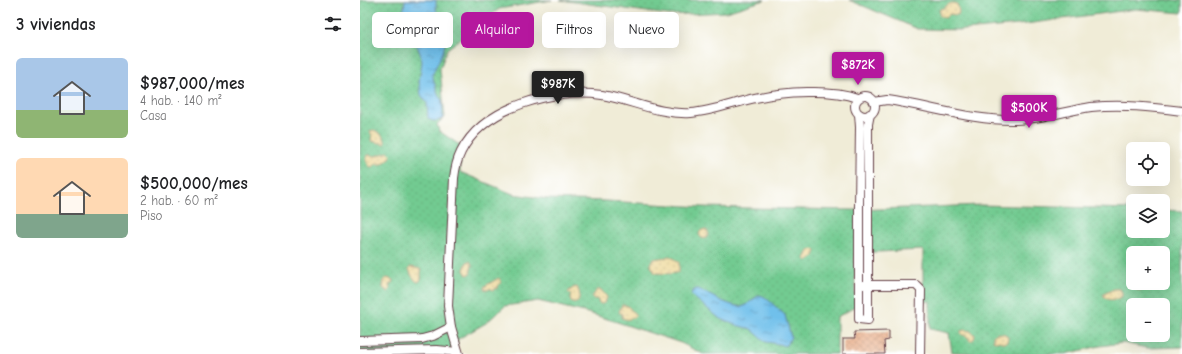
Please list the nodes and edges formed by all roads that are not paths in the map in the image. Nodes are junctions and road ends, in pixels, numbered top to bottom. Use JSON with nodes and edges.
{"nodes":[{"id":1,"x":857,"y":98,"type":"junction"},
{"id":2,"x":874,"y":102,"type":"junction"},
{"id":3,"x":1182,"y":111,"type":"edge"},
{"id":4,"x":858,"y":114,"type":"junction"},
{"id":5,"x":870,"y":114,"type":"junction"},
{"id":6,"x":859,"y":207,"type":"junction"},
{"id":7,"x":868,"y":207,"type":"junction"},
{"id":8,"x":859,"y":286,"type":"junction"},
{"id":9,"x":868,"y":286,"type":"junction"},
{"id":10,"x":451,"y":327,"type":"junction"},
{"id":11,"x":360,"y":340,"type":"edge"},
{"id":12,"x":360,"y":352,"type":"edge"},
{"id":13,"x":459,"y":353,"type":"edge"},
{"id":14,"x":920,"y":354,"type":"edge"}],
"edges":[{"from":1,"to":2,"type":"street"},
{"from":1,"to":4,"type":"street"},
{"from":1,"to":10,"type":"street"},
{"from":2,"to":3,"type":"street"},
{"from":2,"to":5,"type":"street"},
{"from":4,"to":5,"type":"street"},
{"from":4,"to":6,"type":"street"},
{"from":5,"to":7,"type":"street"},
{"from":6,"to":7,"type":"street"},
{"from":6,"to":8,"type":"street"},
{"from":7,"to":9,"type":"street"},
{"from":8,"to":9,"type":"street"},
{"from":8,"to":9,"type":"street"},
{"from":9,"to":14,"type":"street"},
{"from":10,"to":11,"type":"street"},
{"from":10,"to":13,"type":"street"},
{"from":12,"to":13,"type":"street"}]}
